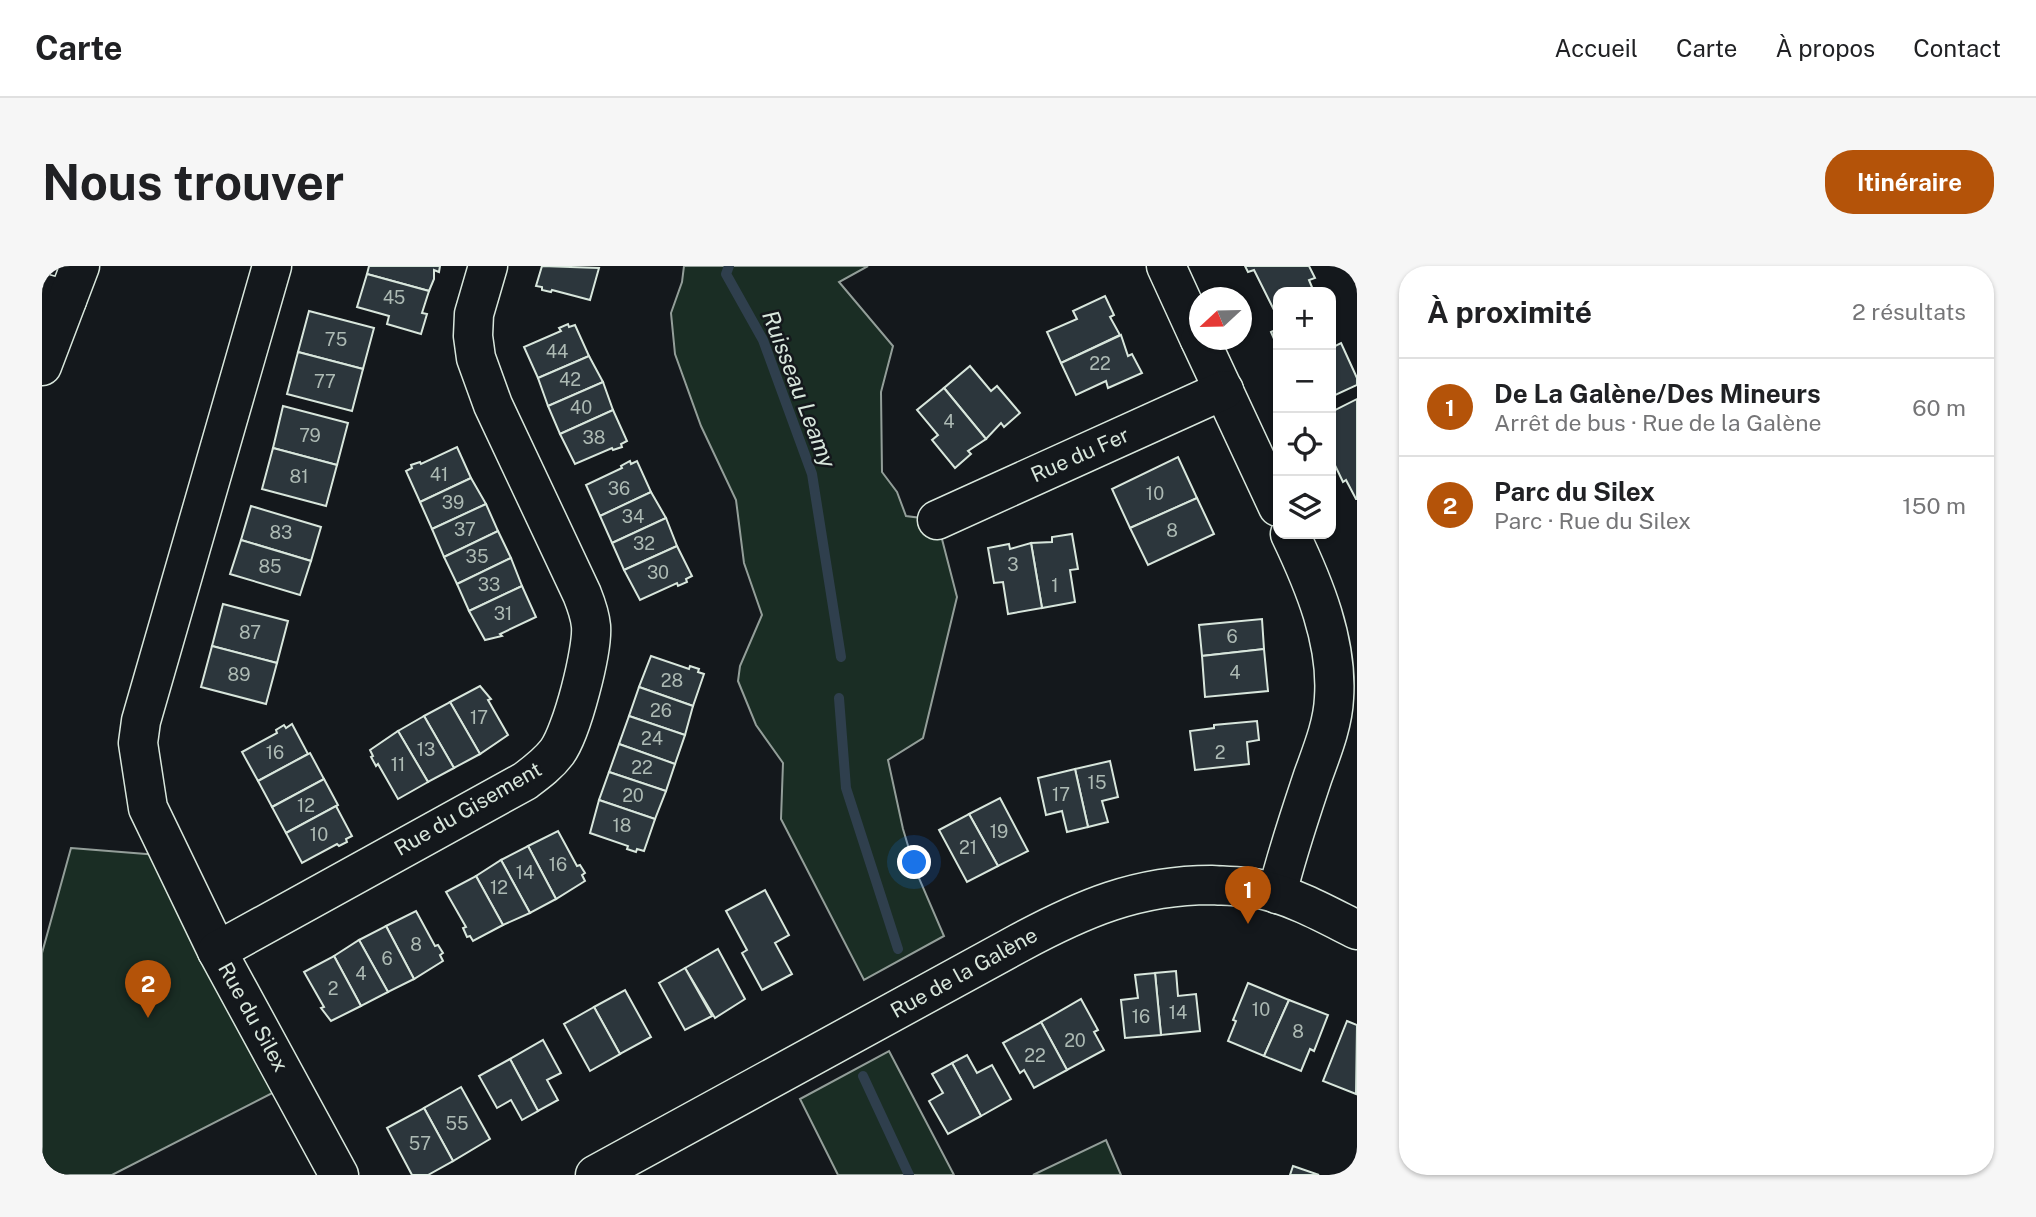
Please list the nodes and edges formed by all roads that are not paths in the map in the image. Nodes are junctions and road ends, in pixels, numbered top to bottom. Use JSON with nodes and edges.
{"nodes":[{"id":1,"x":272,"y":266,"type":"edge"},
{"id":2,"x":488,"y":266,"type":"edge"},
{"id":3,"x":1166,"y":266,"type":"edge"},
{"id":4,"x":55,"y":288,"type":"edge"},
{"id":5,"x":1189,"y":315,"type":"edge"},
{"id":6,"x":1205,"y":350,"type":"edge"},
{"id":7,"x":42,"y":366,"type":"edge"},
{"id":8,"x":1224,"y":390,"type":"junction"},
{"id":9,"x":1273,"y":497,"type":"edge"},
{"id":10,"x":937,"y":520,"type":"dead end"},
{"id":11,"x":1292,"y":539,"type":"edge"},
{"id":12,"x":1277,"y":894,"type":"junction"},
{"id":13,"x":1357,"y":930,"type":"edge"},
{"id":14,"x":217,"y":951,"type":"junction"},
{"id":15,"x":339,"y":1175,"type":"edge"},
{"id":16,"x":595,"y":1175,"type":"edge"}],
"edges":[{"from":1,"to":14,"type":"main road","name":"Rue du Silex"},
{"from":2,"to":14,"type":"main road","name":"Rue du Gisement"},
{"from":3,"to":5,"type":"main road"},
{"from":4,"to":7,"type":"main road"},
{"from":6,"to":8,"type":"main road"},
{"from":8,"to":9,"type":"main road"},
{"from":8,"to":10,"type":"main road","name":"Rue du Fer"},
{"from":11,"to":12,"type":"main road"},
{"from":12,"to":13,"type":"main road","name":"Rue de la Galène"},
{"from":12,"to":16,"type":"main road","name":"Rue de la Galène"},
{"from":14,"to":15,"type":"main road","name":"Rue du Silex"}]}
